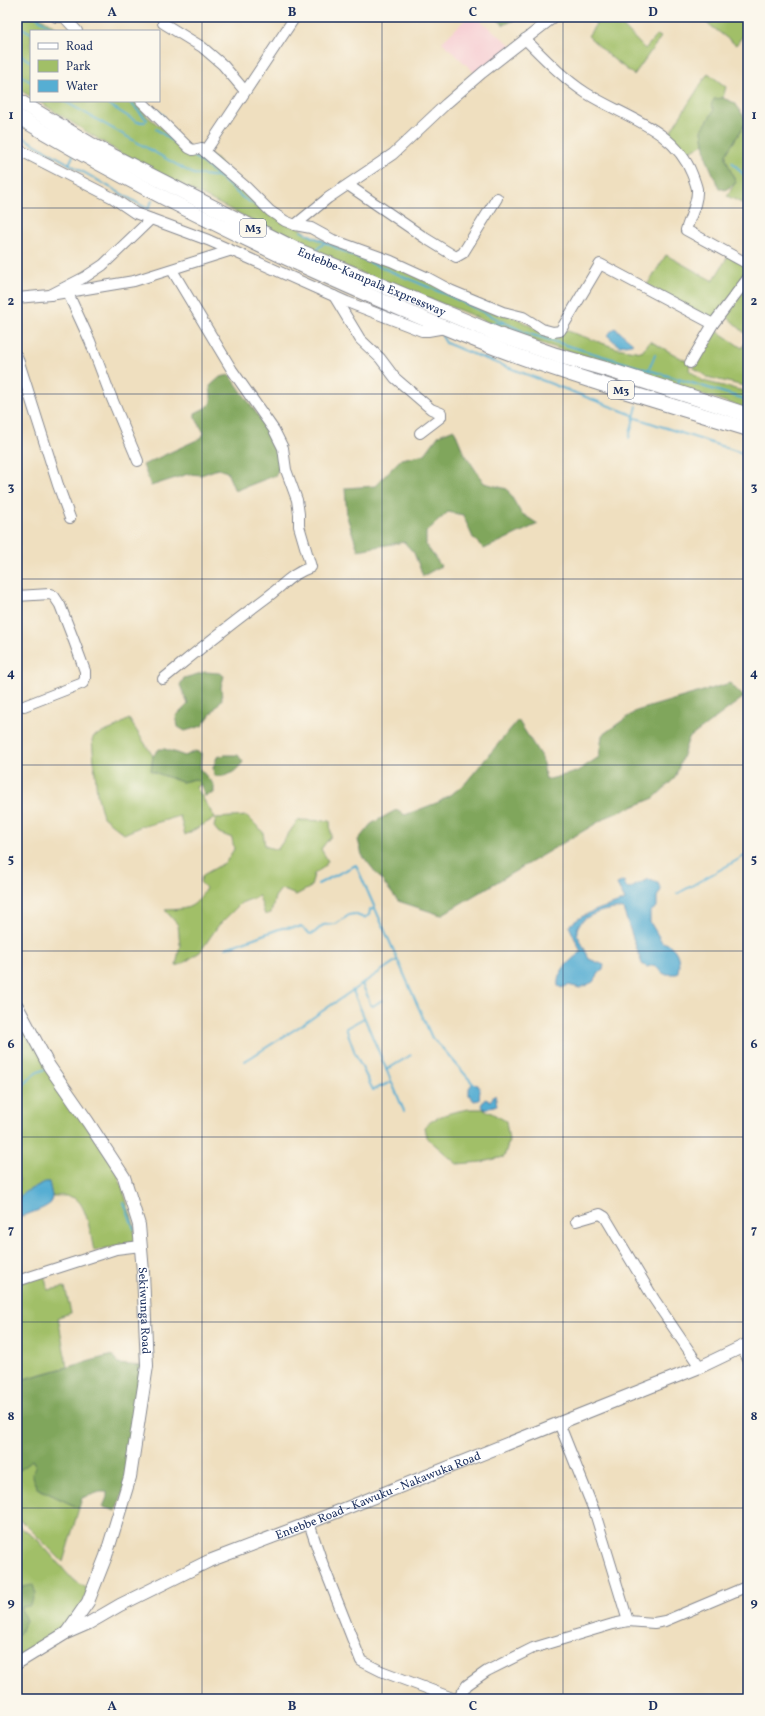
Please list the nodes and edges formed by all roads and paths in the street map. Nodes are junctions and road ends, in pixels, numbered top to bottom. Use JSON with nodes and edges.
{"nodes":[{"id":1,"x":57,"y":17,"type":"edge"},
{"id":2,"x":554,"y":17,"type":"edge"},
{"id":3,"x":293,"y":18,"type":"edge"},
{"id":4,"x":162,"y":24,"type":"edge"},
{"id":5,"x":76,"y":30,"type":"edge"},
{"id":6,"x":525,"y":39,"type":"junction"},
{"id":7,"x":245,"y":91,"type":"junction"},
{"id":8,"x":17,"y":100,"type":"edge"},
{"id":9,"x":142,"y":102,"type":"edge"},
{"id":10,"x":17,"y":116,"type":"edge"},
{"id":11,"x":17,"y":150,"type":"edge"},
{"id":12,"x":205,"y":152,"type":"junction"},
{"id":13,"x":348,"y":185,"type":"junction"},
{"id":14,"x":497,"y":198,"type":"dead end"},
{"id":15,"x":151,"y":218,"type":"junction"},
{"id":16,"x":295,"y":225,"type":"junction"},
{"id":17,"x":229,"y":250,"type":"junction"},
{"id":18,"x":748,"y":264,"type":"edge"},
{"id":19,"x":172,"y":270,"type":"junction"},
{"id":20,"x":748,"y":278,"type":"edge"},
{"id":21,"x":67,"y":291,"type":"junction"},
{"id":22,"x":50,"y":295,"type":"junction"},
{"id":23,"x":334,"y":296,"type":"junction"},
{"id":24,"x":17,"y":298,"type":"edge"},
{"id":25,"x":713,"y":324,"type":"junction"},
{"id":26,"x":446,"y":328,"type":"junction"},
{"id":27,"x":17,"y":356,"type":"edge"},
{"id":28,"x":690,"y":363,"type":"dead end"},
{"id":29,"x":748,"y":415,"type":"edge"},
{"id":30,"x":748,"y":429,"type":"edge"},
{"id":31,"x":420,"y":433,"type":"dead end"},
{"id":32,"x":138,"y":461,"type":"dead end"},
{"id":33,"x":70,"y":518,"type":"dead end"},
{"id":34,"x":17,"y":596,"type":"edge"},
{"id":35,"x":163,"y":679,"type":"dead end"},
{"id":36,"x":24,"y":706,"type":"dead end"},
{"id":37,"x":17,"y":1006,"type":"edge"},
{"id":38,"x":576,"y":1221,"type":"dead end"},
{"id":39,"x":141,"y":1246,"type":"junction"},
{"id":40,"x":17,"y":1281,"type":"edge"},
{"id":41,"x":745,"y":1345,"type":"edge"},
{"id":42,"x":748,"y":1359,"type":"edge"},
{"id":43,"x":700,"y":1367,"type":"junction"},
{"id":44,"x":559,"y":1423,"type":"junction"},
{"id":45,"x":309,"y":1523,"type":"junction"},
{"id":46,"x":748,"y":1586,"type":"edge"},
{"id":47,"x":90,"y":1595,"type":"junction"},
{"id":48,"x":113,"y":1609,"type":"junction"},
{"id":49,"x":628,"y":1621,"type":"junction"},
{"id":50,"x":66,"y":1633,"type":"junction"},
{"id":51,"x":17,"y":1663,"type":"edge"},
{"id":52,"x":456,"y":1699,"type":"edge"}],
"edges":[{"from":1,"to":5,"type":"street"},
{"from":2,"to":6,"type":"street"},
{"from":3,"to":7,"type":"street"},
{"from":4,"to":7,"type":"street"},
{"from":6,"to":13,"type":"street"},
{"from":6,"to":18,"type":"street"},
{"from":7,"to":12,"type":"street"},
{"from":8,"to":29,"type":"highway","name":"Entebbe-Kampala Expressway","number":"M3"},
{"from":9,"to":12,"type":"street"},
{"from":10,"to":26,"type":"highway","name":"Entebbe-Kampala Expressway","number":"M3"},
{"from":11,"to":15,"type":"street"},
{"from":12,"to":16,"type":"street"},
{"from":13,"to":14,"type":"street"},
{"from":13,"to":16,"type":"street"},
{"from":15,"to":17,"type":"street"},
{"from":15,"to":22,"type":"street"},
{"from":16,"to":25,"type":"street"},
{"from":17,"to":19,"type":"street"},
{"from":17,"to":23,"type":"street"},
{"from":19,"to":21,"type":"street"},
{"from":19,"to":35,"type":"street"},
{"from":20,"to":25,"type":"street"},
{"from":21,"to":22,"type":"street"},
{"from":21,"to":32,"type":"street"},
{"from":22,"to":24,"type":"street"},
{"from":23,"to":26,"type":"street"},
{"from":23,"to":31,"type":"street"},
{"from":25,"to":28,"type":"street"},
{"from":26,"to":30,"type":"highway","name":"Entebbe-Kampala Expressway","number":"M3"},
{"from":27,"to":33,"type":"street"},
{"from":34,"to":36,"type":"street"},
{"from":37,"to":39,"type":"main road","name":"Sekiwunga Road"},
{"from":38,"to":43,"type":"street"},
{"from":39,"to":40,"type":"street"},
{"from":39,"to":47,"type":"main road","name":"Sekiwunga Road"},
{"from":41,"to":42,"type":"street"},
{"from":41,"to":43,"type":"main road","name":"Entebbe Road - Kawuku - Nakawuka Road"},
{"from":43,"to":44,"type":"main road","name":"Entebbe Road - Kawuku - Nakawuka Road"},
{"from":44,"to":45,"type":"main road","name":"Entebbe Road - Kawuku - Nakawuka Road"},
{"from":44,"to":49,"type":"street"},
{"from":45,"to":48,"type":"main road","name":"Entebbe Road - Kawuku - Nakawuka Road"},
{"from":45,"to":52,"type":"street"},
{"from":46,"to":49,"type":"street"},
{"from":47,"to":48,"type":"main road"},
{"from":47,"to":50,"type":"main road","name":"Sekiwunga Road"},
{"from":48,"to":50,"type":"main road","name":"Entebbe Road - Kawuku - Nakawuka Road"},
{"from":49,"to":52,"type":"street"},
{"from":50,"to":51,"type":"main road","name":"Entebbe Road - Kawuku - Nakawuka Road"}]}
